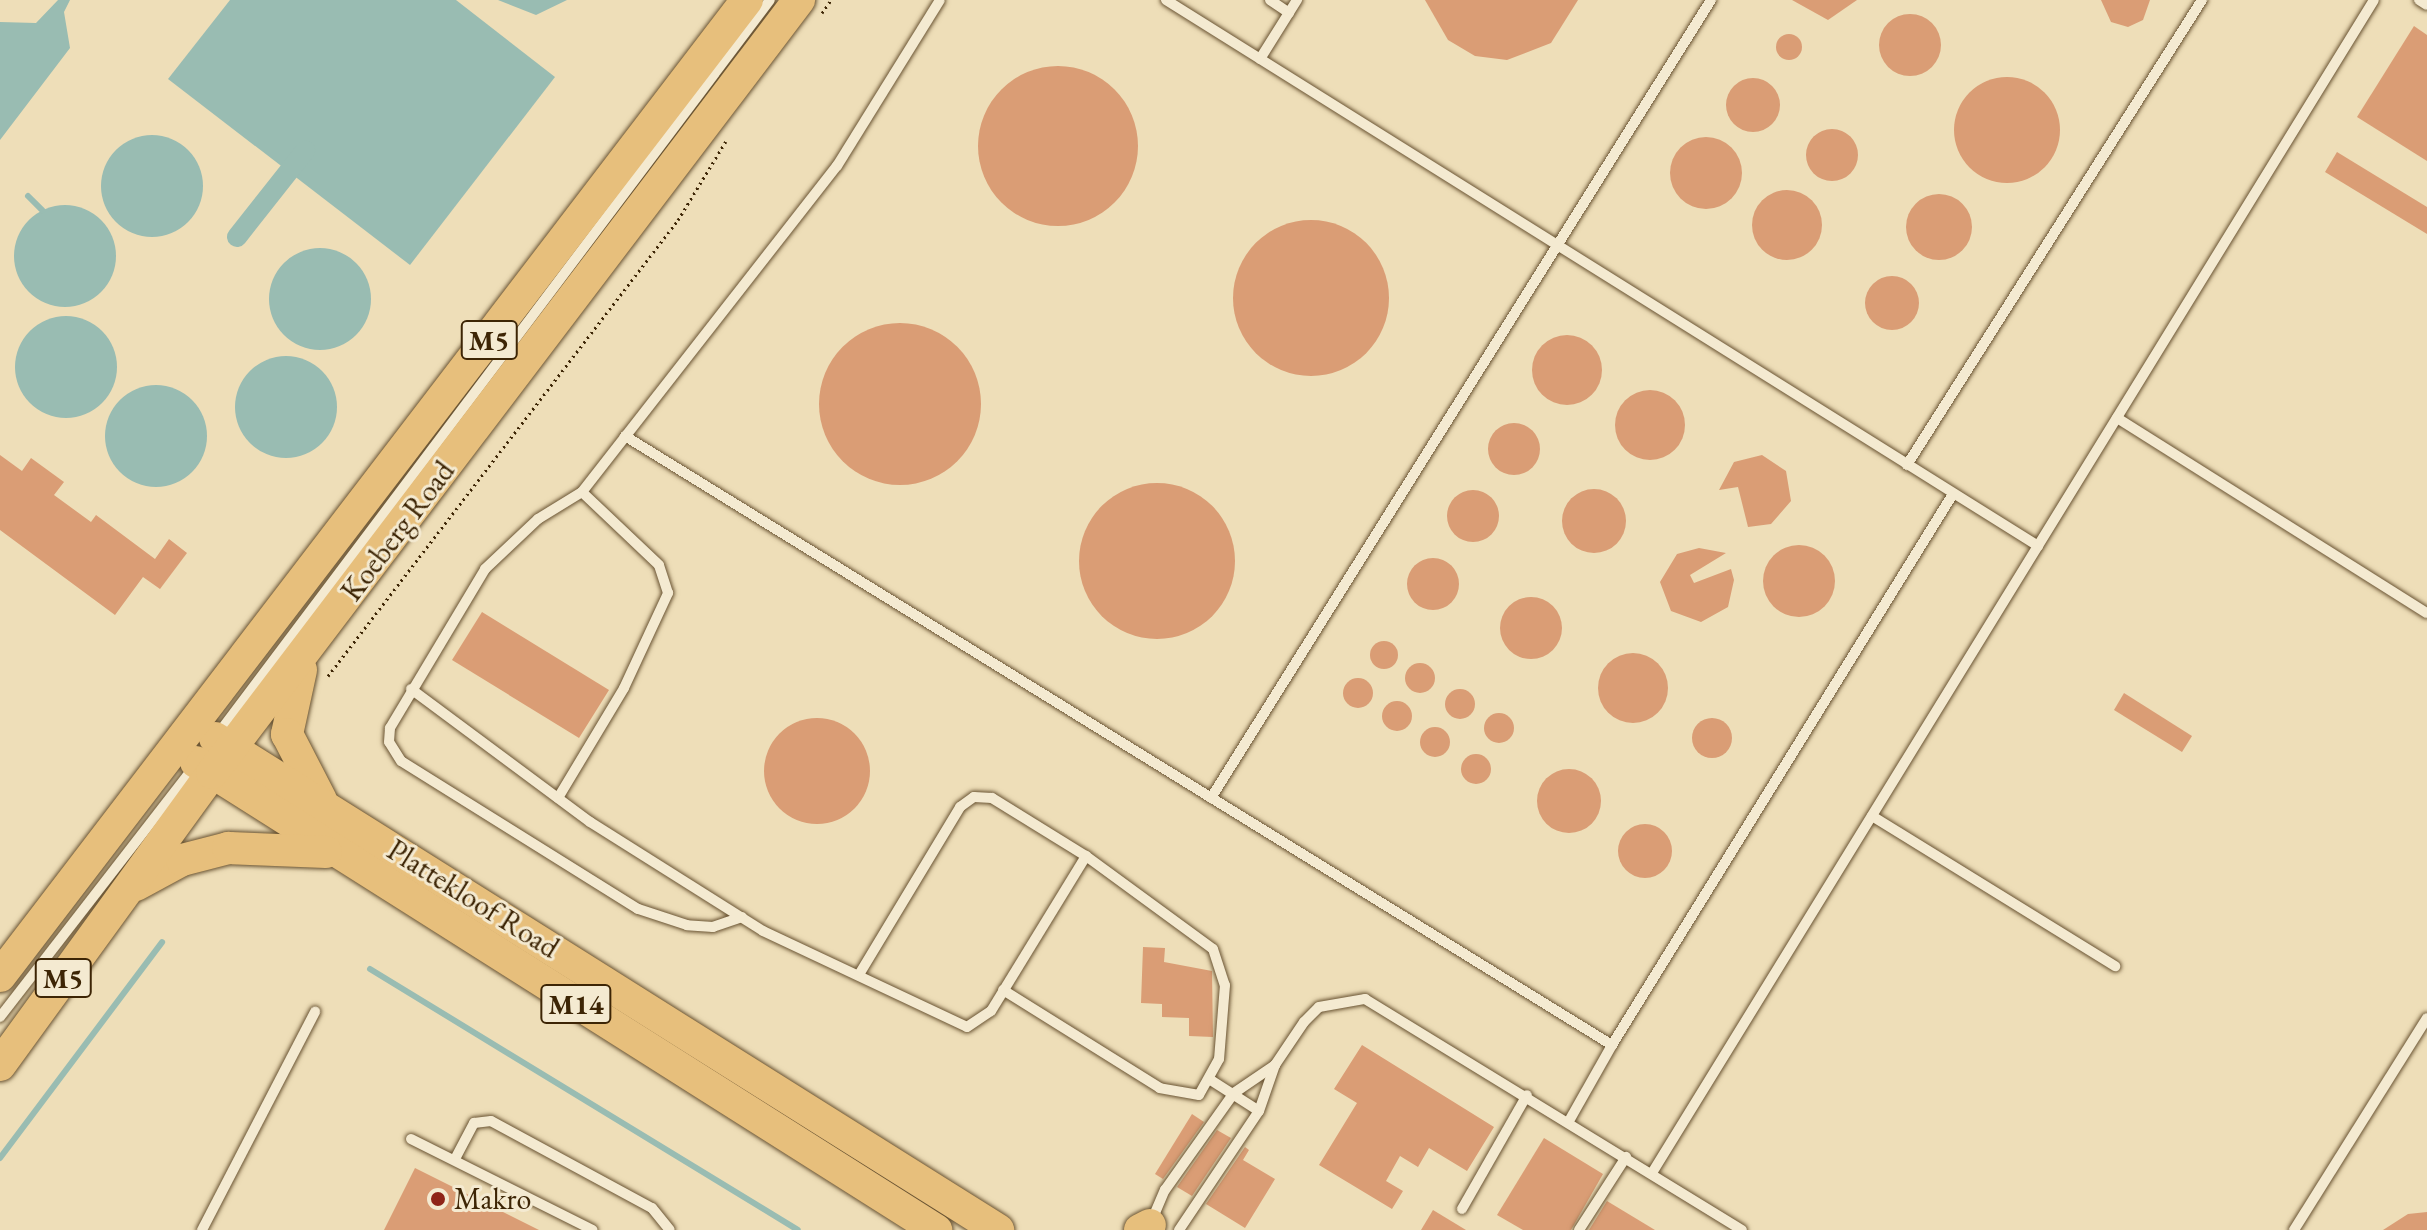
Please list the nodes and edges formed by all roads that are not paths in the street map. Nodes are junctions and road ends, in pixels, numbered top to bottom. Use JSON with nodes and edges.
{"nodes":[{"id":1,"x":747,"y":0,"type":"edge"},
{"id":2,"x":770,"y":0,"type":"edge"},
{"id":3,"x":940,"y":0,"type":"edge"},
{"id":4,"x":1166,"y":0,"type":"edge"},
{"id":5,"x":1270,"y":0,"type":"edge"},
{"id":6,"x":1297,"y":0,"type":"edge"},
{"id":7,"x":1711,"y":0,"type":"edge"},
{"id":8,"x":2202,"y":0,"type":"edge"},
{"id":9,"x":2374,"y":0,"type":"edge"},
{"id":10,"x":2419,"y":0,"type":"edge"},
{"id":11,"x":2427,"y":5,"type":"edge"},
{"id":12,"x":807,"y":11,"type":"edge"},
{"id":13,"x":1289,"y":13,"type":"junction"},
{"id":14,"x":1260,"y":59,"type":"junction"},
{"id":15,"x":1555,"y":245,"type":"junction"},
{"id":16,"x":2117,"y":418,"type":"junction"},
{"id":17,"x":625,"y":436,"type":"junction"},
{"id":18,"x":1907,"y":465,"type":"junction"},
{"id":19,"x":582,"y":492,"type":"junction"},
{"id":20,"x":1953,"y":494,"type":"junction"},
{"id":21,"x":2038,"y":546,"type":"junction"},
{"id":22,"x":2427,"y":613,"type":"edge"},
{"id":23,"x":317,"y":637,"type":"junction"},
{"id":24,"x":411,"y":689,"type":"junction"},
{"id":25,"x":204,"y":748,"type":"junction"},
{"id":26,"x":558,"y":798,"type":"junction"},
{"id":27,"x":1211,"y":798,"type":"junction"},
{"id":28,"x":327,"y":809,"type":"junction"},
{"id":29,"x":1872,"y":816,"type":"junction"},
{"id":30,"x":333,"y":853,"type":"junction"},
{"id":31,"x":1086,"y":856,"type":"junction"},
{"id":32,"x":126,"y":892,"type":"junction"},
{"id":33,"x":742,"y":917,"type":"junction"},
{"id":34,"x":2115,"y":966,"type":"dead end"},
{"id":35,"x":860,"y":973,"type":"junction"},
{"id":36,"x":0,"y":976,"type":"edge"},
{"id":37,"x":1003,"y":990,"type":"junction"},
{"id":38,"x":315,"y":1012,"type":"dead end"},
{"id":39,"x":0,"y":1017,"type":"edge"},
{"id":40,"x":2427,"y":1018,"type":"edge"},
{"id":41,"x":1612,"y":1045,"type":"junction"},
{"id":42,"x":0,"y":1065,"type":"edge"},
{"id":43,"x":1275,"y":1065,"type":"junction"},
{"id":44,"x":1209,"y":1079,"type":"junction"},
{"id":45,"x":1234,"y":1093,"type":"junction"},
{"id":46,"x":1527,"y":1095,"type":"junction"},
{"id":47,"x":1259,"y":1111,"type":"junction"},
{"id":48,"x":1569,"y":1121,"type":"junction"},
{"id":49,"x":411,"y":1139,"type":"dead end"},
{"id":50,"x":1626,"y":1157,"type":"junction"},
{"id":51,"x":455,"y":1159,"type":"junction"},
{"id":52,"x":1652,"y":1173,"type":"junction"},
{"id":53,"x":1462,"y":1209,"type":"dead end"},
{"id":54,"x":1154,"y":1229,"type":"edge"},
{"id":55,"x":202,"y":1230,"type":"edge"},
{"id":56,"x":593,"y":1230,"type":"edge"},
{"id":57,"x":670,"y":1230,"type":"edge"},
{"id":58,"x":936,"y":1230,"type":"edge"},
{"id":59,"x":998,"y":1230,"type":"edge"},
{"id":60,"x":1579,"y":1230,"type":"edge"},
{"id":61,"x":1742,"y":1230,"type":"edge"},
{"id":62,"x":2294,"y":1230,"type":"edge"}],
"edges":[{"from":1,"to":25,"type":"main road","name":"Koeberg Road","number":"M5"},
{"from":2,"to":25,"type":"lane"},
{"from":3,"to":17,"type":"lane"},
{"from":4,"to":14,"type":"lane"},
{"from":5,"to":13,"type":"lane"},
{"from":6,"to":13,"type":"lane"},
{"from":7,"to":15,"type":"lane"},
{"from":8,"to":18,"type":"lane"},
{"from":9,"to":16,"type":"lane"},
{"from":10,"to":11,"type":"lane"},
{"from":12,"to":23,"type":"main road","name":"Koeberg Road","number":"M5"},
{"from":13,"to":14,"type":"lane"},
{"from":14,"to":15,"type":"lane"},
{"from":15,"to":18,"type":"lane"},
{"from":15,"to":27,"type":"lane"},
{"from":16,"to":21,"type":"lane"},
{"from":16,"to":22,"type":"lane"},
{"from":17,"to":19,"type":"lane"},
{"from":17,"to":27,"type":"lane"},
{"from":18,"to":20,"type":"lane"},
{"from":19,"to":24,"type":"lane"},
{"from":19,"to":26,"type":"lane"},
{"from":20,"to":21,"type":"lane"},
{"from":20,"to":41,"type":"lane"},
{"from":21,"to":29,"type":"lane"},
{"from":23,"to":25,"type":"main road","name":"Koeberg Road","number":"M5"},
{"from":23,"to":28,"type":"main road"},
{"from":24,"to":26,"type":"lane"},
{"from":24,"to":33,"type":"lane"},
{"from":25,"to":28,"type":"main road","name":"Plattekloof Road","number":"M14"},
{"from":25,"to":30,"type":"main road","name":"Plattekloof Road","number":"M14"},
{"from":25,"to":32,"type":"main road","name":"Koeberg Road","number":"M5"},
{"from":25,"to":36,"type":"main road","name":"Koeberg Road","number":"M5"},
{"from":25,"to":39,"type":"lane"},
{"from":26,"to":33,"type":"lane"},
{"from":27,"to":41,"type":"lane"},
{"from":28,"to":59,"type":"main road","name":"Plattekloof Road","number":"M14"},
{"from":29,"to":34,"type":"lane"},
{"from":29,"to":52,"type":"lane"},
{"from":30,"to":32,"type":"main road"},
{"from":30,"to":58,"type":"main road","name":"Plattekloof Road","number":"M14"},
{"from":31,"to":35,"type":"lane"},
{"from":31,"to":37,"type":"lane"},
{"from":31,"to":44,"type":"lane"},
{"from":32,"to":42,"type":"main road","name":"Koeberg Road","number":"M5"},
{"from":33,"to":35,"type":"lane"},
{"from":35,"to":37,"type":"lane"},
{"from":37,"to":44,"type":"lane"},
{"from":38,"to":55,"type":"lane"},
{"from":40,"to":62,"type":"lane"},
{"from":41,"to":48,"type":"lane"},
{"from":43,"to":45,"type":"lane"},
{"from":43,"to":46,"type":"lane"},
{"from":43,"to":47,"type":"lane"},
{"from":44,"to":45,"type":"lane"},
{"from":45,"to":47,"type":"lane"},
{"from":45,"to":54,"type":"lane"},
{"from":46,"to":48,"type":"lane"},
{"from":46,"to":53,"type":"lane"},
{"from":47,"to":54,"type":"lane"},
{"from":48,"to":50,"type":"lane"},
{"from":49,"to":51,"type":"lane"},
{"from":50,"to":52,"type":"lane"},
{"from":50,"to":60,"type":"lane"},
{"from":51,"to":56,"type":"lane"},
{"from":51,"to":57,"type":"lane"},
{"from":52,"to":61,"type":"lane"}]}
